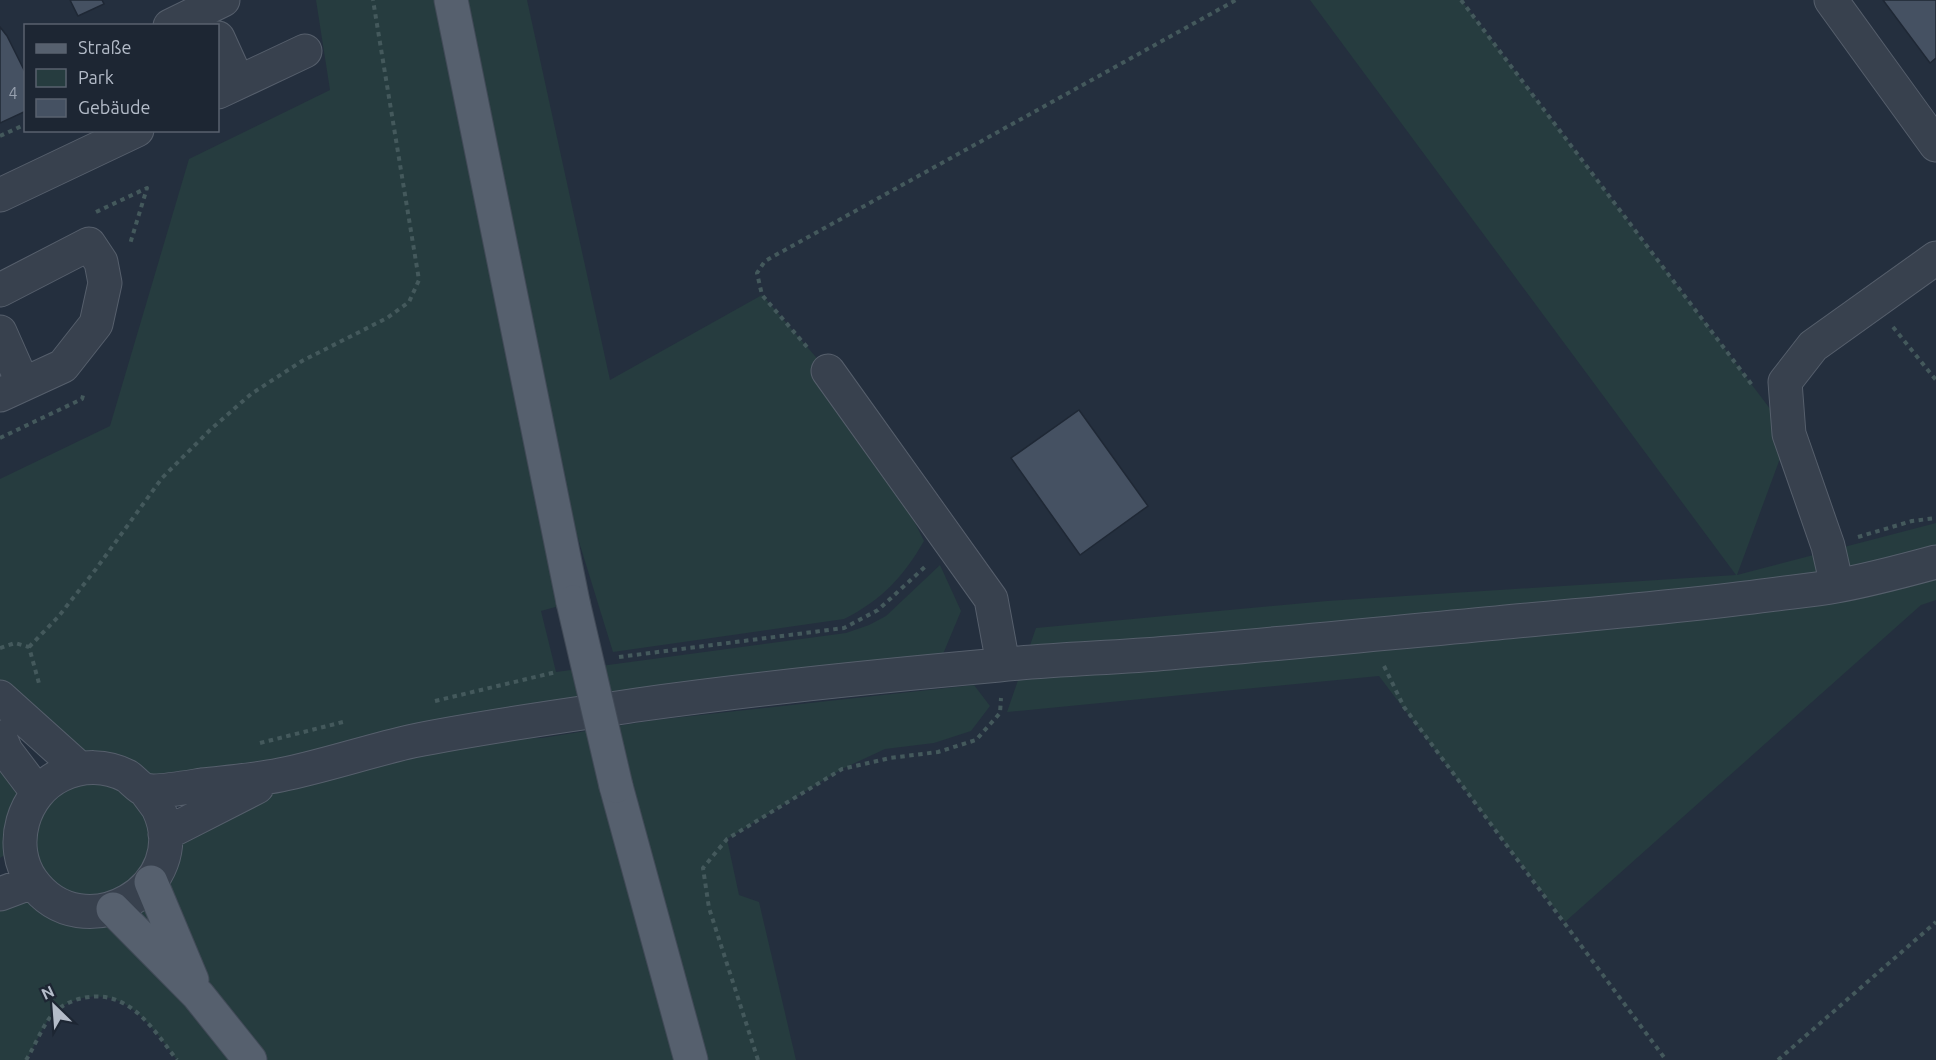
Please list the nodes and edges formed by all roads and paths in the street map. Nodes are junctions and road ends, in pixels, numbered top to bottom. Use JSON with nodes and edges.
{"nodes":[{"id":1,"x":373,"y":0,"type":"edge"},
{"id":2,"x":451,"y":0,"type":"edge"},
{"id":3,"x":1236,"y":0,"type":"edge"},
{"id":4,"x":1461,"y":0,"type":"edge"},
{"id":5,"x":1831,"y":0,"type":"edge"},
{"id":6,"x":214,"y":18,"type":"edge"},
{"id":7,"x":181,"y":24,"type":"edge"},
{"id":8,"x":219,"y":43,"type":"edge"},
{"id":9,"x":305,"y":51,"type":"dead end"},
{"id":10,"x":228,"y":87,"type":"edge"},
{"id":11,"x":24,"y":125,"type":"edge"},
{"id":12,"x":133,"y":132,"type":"edge"},
{"id":13,"x":0,"y":136,"type":"edge"},
{"id":14,"x":1936,"y":145,"type":"edge"},
{"id":15,"x":0,"y":195,"type":"edge"},
{"id":16,"x":1934,"y":264,"type":"edge"},
{"id":17,"x":0,"y":290,"type":"edge"},
{"id":18,"x":1875,"y":304,"type":"junction"},
{"id":19,"x":0,"y":332,"type":"edge"},
{"id":20,"x":828,"y":371,"type":"joint"},
{"id":21,"x":1936,"y":380,"type":"edge"},
{"id":22,"x":1755,"y":389,"type":"dead end"},
{"id":23,"x":11,"y":390,"type":"edge"},
{"id":24,"x":951,"y":544,"type":"junction"},
{"id":25,"x":1936,"y":562,"type":"edge"},
{"id":26,"x":1837,"y":586,"type":"junction"},
{"id":27,"x":1370,"y":635,"type":"junction"},
{"id":28,"x":29,"y":647,"type":"junction"},
{"id":29,"x":0,"y":648,"type":"edge"},
{"id":30,"x":614,"y":658,"type":"dead end"},
{"id":31,"x":1003,"y":664,"type":"junction"},
{"id":32,"x":567,"y":669,"type":"dead end"},
{"id":33,"x":41,"y":690,"type":"dead end"},
{"id":34,"x":0,"y":697,"type":"edge"},
{"id":35,"x":429,"y":702,"type":"dead end"},
{"id":36,"x":349,"y":721,"type":"dead end"},
{"id":37,"x":0,"y":737,"type":"edge"},
{"id":38,"x":258,"y":743,"type":"dead end"},
{"id":39,"x":79,"y":768,"type":"junction"},
{"id":40,"x":280,"y":775,"type":"junction"},
{"id":41,"x":145,"y":790,"type":"junction"},
{"id":42,"x":37,"y":792,"type":"junction"},
{"id":43,"x":165,"y":834,"type":"junction"},
{"id":44,"x":10,"y":851,"type":"edge"},
{"id":45,"x":32,"y":882,"type":"junction"},
{"id":46,"x":151,"y":882,"type":"junction"},
{"id":47,"x":0,"y":894,"type":"edge"},
{"id":48,"x":113,"y":909,"type":"junction"},
{"id":49,"x":1936,"y":922,"type":"edge"},
{"id":50,"x":198,"y":996,"type":"junction"},
{"id":51,"x":26,"y":1060,"type":"edge"},
{"id":52,"x":177,"y":1060,"type":"edge"},
{"id":53,"x":250,"y":1060,"type":"edge"},
{"id":54,"x":691,"y":1060,"type":"edge"},
{"id":55,"x":758,"y":1060,"type":"edge"},
{"id":56,"x":1666,"y":1060,"type":"edge"},
{"id":57,"x":1778,"y":1060,"type":"edge"}],
"edges":[{"from":1,"to":28,"type":"path"},
{"from":2,"to":54,"type":"main road","bridge":true},
{"from":3,"to":20,"type":"path"},
{"from":4,"to":22,"type":"path"},
{"from":5,"to":14,"type":"street"},
{"from":6,"to":7,"type":"street"},
{"from":8,"to":10,"type":"street"},
{"from":9,"to":10,"type":"street"},
{"from":11,"to":13,"type":"path"},
{"from":12,"to":15,"type":"street"},
{"from":16,"to":18,"type":"street"},
{"from":17,"to":23,"type":"street"},
{"from":18,"to":21,"type":"path"},
{"from":18,"to":26,"type":"street"},
{"from":19,"to":23,"type":"street"},
{"from":20,"to":24,"type":"street"},
{"from":24,"to":30,"type":"path"},
{"from":24,"to":31,"type":"street"},
{"from":25,"to":26,"type":"street"},
{"from":26,"to":27,"type":"street"},
{"from":27,"to":31,"type":"street"},
{"from":27,"to":56,"type":"path"},
{"from":28,"to":29,"type":"path"},
{"from":28,"to":33,"type":"path"},
{"from":31,"to":40,"type":"street"},
{"from":31,"to":55,"type":"path"},
{"from":32,"to":35,"type":"path"},
{"from":34,"to":39,"type":"street"},
{"from":36,"to":38,"type":"path"},
{"from":37,"to":42,"type":"street"},
{"from":39,"to":41,"type":"street"},
{"from":39,"to":42,"type":"street"},
{"from":40,"to":41,"type":"street"},
{"from":40,"to":43,"type":"street"},
{"from":41,"to":43,"type":"street"},
{"from":42,"to":44,"type":"street"},
{"from":43,"to":46,"type":"street"},
{"from":44,"to":45,"type":"street"},
{"from":45,"to":47,"type":"street"},
{"from":45,"to":48,"type":"street"},
{"from":46,"to":48,"type":"street"},
{"from":46,"to":50,"type":"main road"},
{"from":48,"to":50,"type":"main road"},
{"from":49,"to":57,"type":"path"},
{"from":50,"to":53,"type":"main road"},
{"from":51,"to":52,"type":"path"}]}
